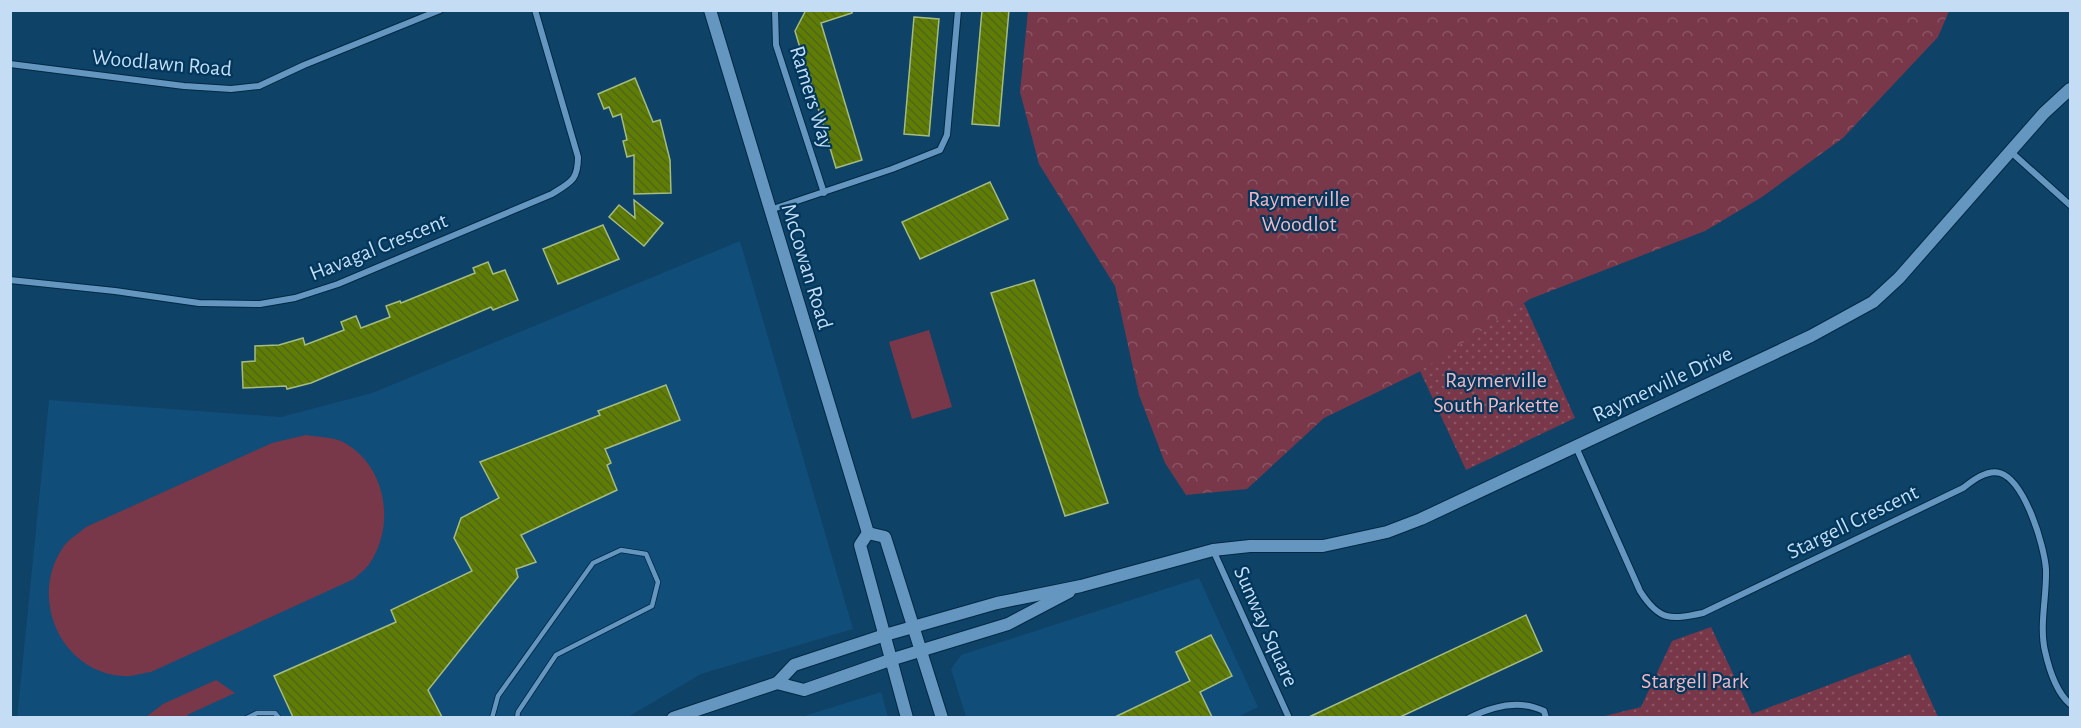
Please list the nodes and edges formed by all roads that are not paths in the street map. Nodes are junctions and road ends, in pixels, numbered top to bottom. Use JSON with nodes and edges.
{"nodes":[{"id":1,"x":440,"y":10,"type":"edge"},
{"id":2,"x":535,"y":10,"type":"edge"},
{"id":3,"x":710,"y":10,"type":"edge"},
{"id":4,"x":775,"y":10,"type":"edge"},
{"id":5,"x":958,"y":10,"type":"edge"},
{"id":6,"x":10,"y":64,"type":"edge"},
{"id":7,"x":2070,"y":89,"type":"edge"},
{"id":8,"x":2011,"y":152,"type":"junction"},
{"id":9,"x":824,"y":193,"type":"junction"},
{"id":10,"x":2070,"y":205,"type":"edge"},
{"id":11,"x":770,"y":210,"type":"junction"},
{"id":12,"x":10,"y":280,"type":"edge"},
{"id":13,"x":1576,"y":447,"type":"junction"},
{"id":14,"x":868,"y":533,"type":"junction"},
{"id":15,"x":1213,"y":550,"type":"junction"},
{"id":16,"x":1081,"y":586,"type":"junction"},
{"id":17,"x":914,"y":626,"type":"junction"},
{"id":18,"x":885,"y":635,"type":"junction"},
{"id":19,"x":922,"y":650,"type":"junction"},
{"id":20,"x":890,"y":660,"type":"junction"},
{"id":21,"x":777,"y":683,"type":"junction"},
{"id":22,"x":2070,"y":704,"type":"edge"},
{"id":23,"x":247,"y":717,"type":"edge"},
{"id":24,"x":279,"y":717,"type":"edge"},
{"id":25,"x":492,"y":717,"type":"edge"},
{"id":26,"x":517,"y":717,"type":"edge"},
{"id":27,"x":673,"y":717,"type":"edge"},
{"id":28,"x":908,"y":717,"type":"edge"},
{"id":29,"x":942,"y":717,"type":"edge"},
{"id":30,"x":1289,"y":717,"type":"edge"},
{"id":31,"x":1469,"y":717,"type":"edge"},
{"id":32,"x":1546,"y":717,"type":"edge"}],
"edges":[{"from":1,"to":6,"type":"street","name":"Woodlawn Road"},
{"from":2,"to":12,"type":"street","name":"Havagal Crescent"},
{"from":3,"to":11,"type":"street","name":"McCowan Road"},
{"from":4,"to":9,"type":"street","name":"Ramers Way"},
{"from":5,"to":9,"type":"street"},
{"from":7,"to":8,"type":"street","name":"Raymerville Drive"},
{"from":8,"to":10,"type":"street"},
{"from":8,"to":13,"type":"street","name":"Raymerville Drive"},
{"from":9,"to":11,"type":"street"},
{"from":11,"to":14,"type":"street","name":"McCowan Road"},
{"from":13,"to":15,"type":"street","name":"Raymerville Drive"},
{"from":13,"to":22,"type":"street","name":"Stargell Crescent"},
{"from":14,"to":17,"type":"street"},
{"from":14,"to":18,"type":"street","name":"McCowan Road"},
{"from":15,"to":16,"type":"street","name":"Raymerville Drive"},
{"from":15,"to":30,"type":"street","name":"Sunway Square"},
{"from":16,"to":17,"type":"street","name":"Raymerville Drive"},
{"from":16,"to":19,"type":"street","name":"Raymerville Drive"},
{"from":17,"to":18,"type":"street","name":"Raymerville Drive"},
{"from":17,"to":19,"type":"street"},
{"from":18,"to":20,"type":"street","name":"McCowan Road"},
{"from":18,"to":21,"type":"street","name":"Raymerville Drive"},
{"from":19,"to":20,"type":"street","name":"Raymerville Drive"},
{"from":19,"to":29,"type":"street"},
{"from":20,"to":21,"type":"street","name":"Raymerville Drive"},
{"from":20,"to":28,"type":"street","name":"McCowan Road"},
{"from":21,"to":27,"type":"street"},
{"from":23,"to":24,"type":"lane"},
{"from":25,"to":26,"type":"lane"},
{"from":31,"to":32,"type":"street"}]}
